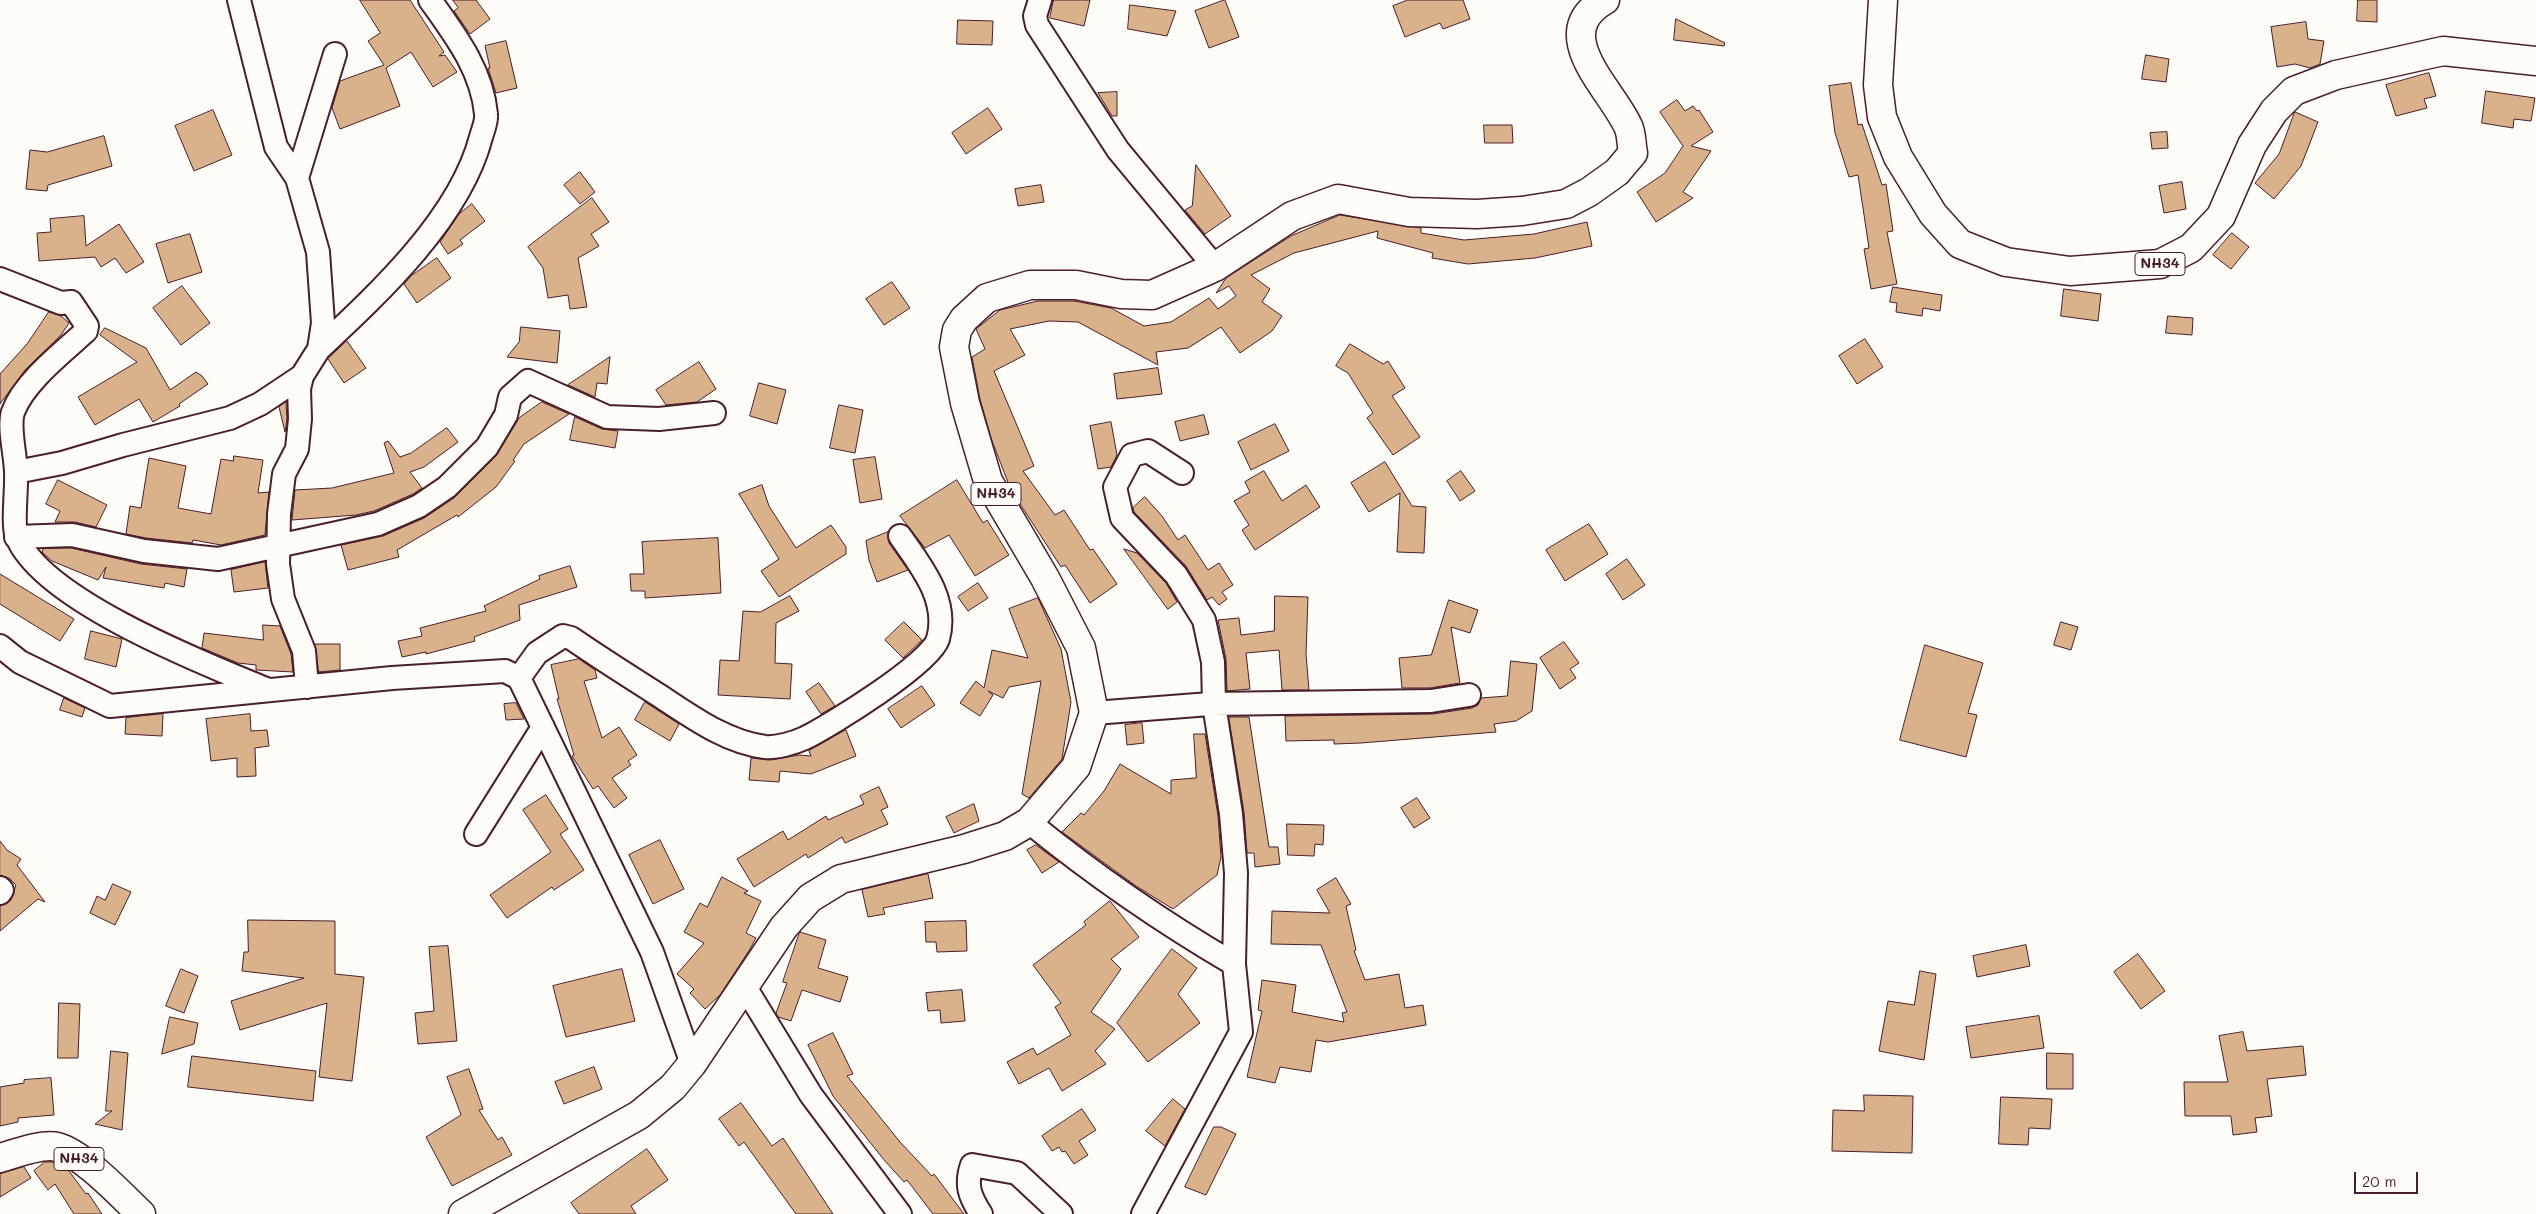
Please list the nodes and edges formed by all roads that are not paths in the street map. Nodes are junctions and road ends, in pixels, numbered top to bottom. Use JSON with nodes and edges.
{"nodes":[{"id":1,"x":239,"y":0,"type":"edge"},
{"id":2,"x":430,"y":0,"type":"edge"},
{"id":3,"x":1040,"y":0,"type":"edge"},
{"id":4,"x":1605,"y":0,"type":"edge"},
{"id":5,"x":1883,"y":0,"type":"edge"},
{"id":6,"x":335,"y":54,"type":"dead end"},
{"id":7,"x":2536,"y":62,"type":"edge"},
{"id":8,"x":297,"y":178,"type":"junction"},
{"id":9,"x":1215,"y":267,"type":"junction"},
{"id":10,"x":0,"y":280,"type":"edge"},
{"id":11,"x":320,"y":350,"type":"junction"},
{"id":12,"x":302,"y":376,"type":"junction"},
{"id":13,"x":714,"y":413,"type":"dead end"},
{"id":14,"x":16,"y":472,"type":"junction"},
{"id":15,"x":1182,"y":473,"type":"dead end"},
{"id":16,"x":900,"y":536,"type":"dead end"},
{"id":17,"x":16,"y":537,"type":"junction"},
{"id":18,"x":279,"y":545,"type":"junction"},
{"id":19,"x":0,"y":646,"type":"edge"},
{"id":20,"x":519,"y":678,"type":"junction"},
{"id":21,"x":307,"y":687,"type":"junction"},
{"id":22,"x":269,"y":690,"type":"junction"},
{"id":23,"x":1469,"y":695,"type":"dead end"},
{"id":24,"x":1214,"y":704,"type":"junction"},
{"id":25,"x":1094,"y":713,"type":"junction"},
{"id":26,"x":543,"y":727,"type":"junction"},
{"id":27,"x":1029,"y":822,"type":"junction"},
{"id":28,"x":476,"y":834,"type":"dead end"},
{"id":29,"x":0,"y":888,"type":"edge"},
{"id":30,"x":0,"y":893,"type":"edge"},
{"id":31,"x":1234,"y":964,"type":"junction"},
{"id":32,"x":745,"y":988,"type":"junction"},
{"id":33,"x":692,"y":1064,"type":"junction"},
{"id":34,"x":0,"y":1158,"type":"edge"},
{"id":35,"x":141,"y":1214,"type":"edge"},
{"id":36,"x":463,"y":1214,"type":"edge"},
{"id":37,"x":900,"y":1214,"type":"edge"},
{"id":38,"x":981,"y":1214,"type":"edge"},
{"id":39,"x":1062,"y":1214,"type":"edge"},
{"id":40,"x":1143,"y":1214,"type":"edge"}],
"edges":[{"from":1,"to":8,"type":"street"},
{"from":2,"to":11,"type":"street"},
{"from":3,"to":9,"type":"street"},
{"from":4,"to":9,"type":"highway","number":"NH34"},
{"from":5,"to":7,"type":"highway","number":"NH34"},
{"from":6,"to":8,"type":"street"},
{"from":8,"to":11,"type":"street"},
{"from":9,"to":25,"type":"highway","number":"NH34"},
{"from":10,"to":14,"type":"street"},
{"from":11,"to":12,"type":"street"},
{"from":12,"to":14,"type":"street"},
{"from":12,"to":18,"type":"street"},
{"from":13,"to":18,"type":"street"},
{"from":14,"to":17,"type":"street"},
{"from":15,"to":24,"type":"street"},
{"from":16,"to":20,"type":"street"},
{"from":17,"to":18,"type":"street"},
{"from":17,"to":22,"type":"street"},
{"from":18,"to":21,"type":"street"},
{"from":19,"to":22,"type":"street"},
{"from":20,"to":21,"type":"street"},
{"from":20,"to":26,"type":"street"},
{"from":21,"to":22,"type":"street"},
{"from":23,"to":24,"type":"street"},
{"from":24,"to":25,"type":"street"},
{"from":24,"to":31,"type":"street"},
{"from":25,"to":27,"type":"highway","number":"NH34"},
{"from":26,"to":28,"type":"street"},
{"from":26,"to":33,"type":"street"},
{"from":27,"to":31,"type":"street"},
{"from":27,"to":32,"type":"highway","number":"NH34"},
{"from":29,"to":30,"type":"street"},
{"from":31,"to":40,"type":"street"},
{"from":32,"to":33,"type":"highway","number":"NH34"},
{"from":32,"to":37,"type":"street"},
{"from":33,"to":36,"type":"highway","number":"NH34"},
{"from":34,"to":35,"type":"highway","number":"NH34"},
{"from":38,"to":39,"type":"street"}]}
